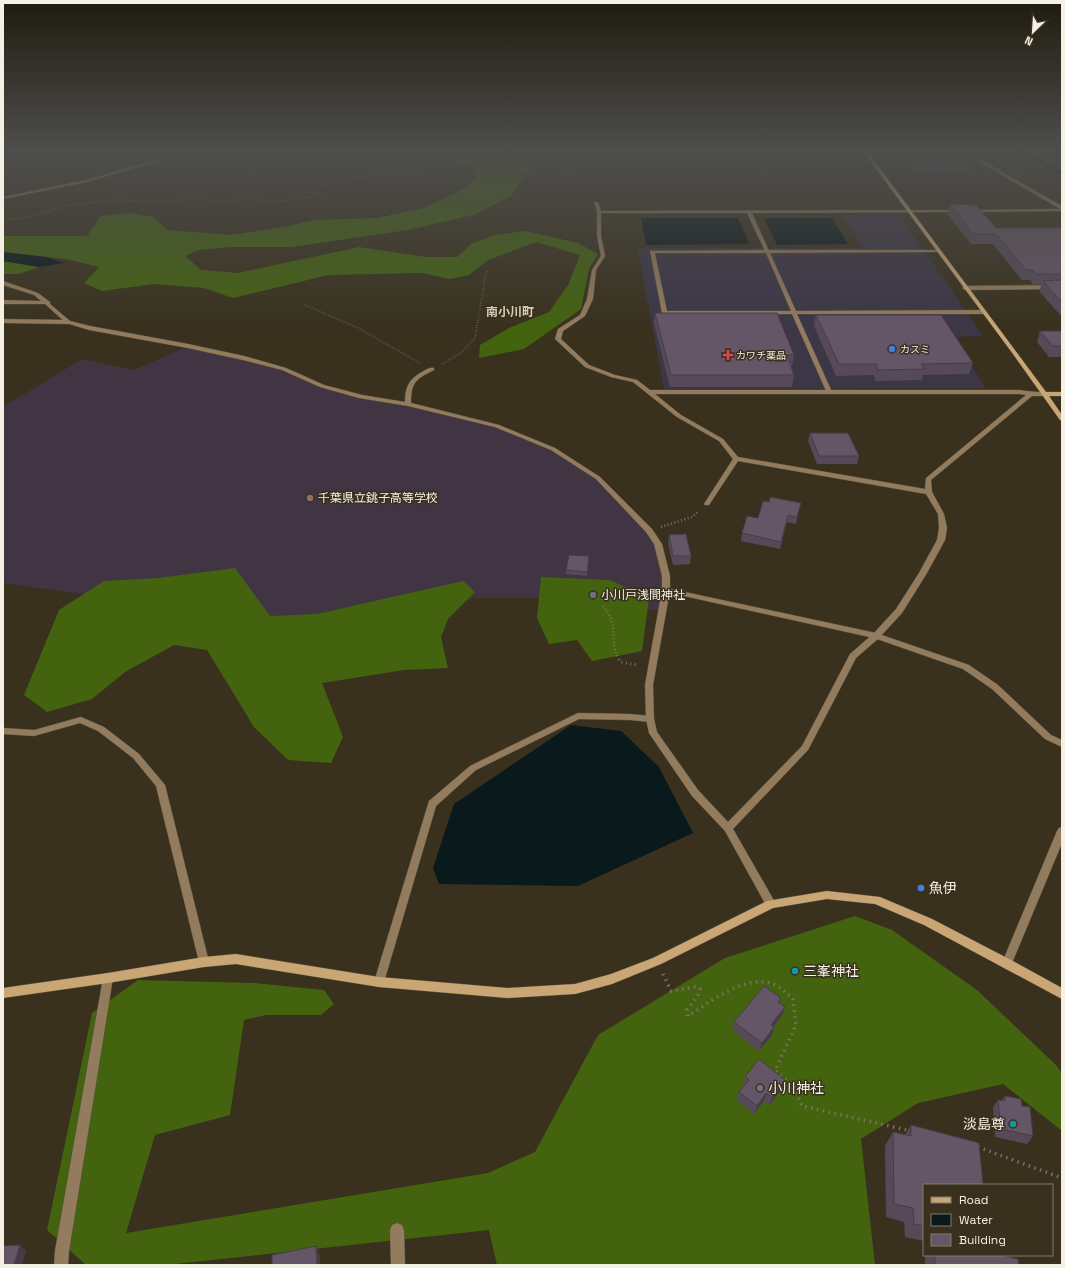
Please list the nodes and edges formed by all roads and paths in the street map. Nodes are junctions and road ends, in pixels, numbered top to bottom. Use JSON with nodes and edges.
{"nodes":[{"id":1,"x":52,"y":210,"type":"edge"},
{"id":2,"x":972,"y":210,"type":"edge"},
{"id":3,"x":908,"y":211,"type":"junction"},
{"id":4,"x":599,"y":212,"type":"joint"},
{"id":5,"x":749,"y":212,"type":"junction"},
{"id":6,"x":3,"y":220,"type":"edge"},
{"id":7,"x":938,"y":250,"type":"junction"},
{"id":8,"x":767,"y":251,"type":"junction"},
{"id":9,"x":487,"y":270,"type":"dead end"},
{"id":10,"x":3,"y":283,"type":"edge"},
{"id":11,"x":1062,"y":287,"type":"edge"},
{"id":12,"x":965,"y":288,"type":"junction"},
{"id":13,"x":3,"y":302,"type":"edge"},
{"id":14,"x":48,"y":303,"type":"junction"},
{"id":15,"x":305,"y":305,"type":"dead end"},
{"id":16,"x":792,"y":312,"type":"junction"},
{"id":17,"x":983,"y":312,"type":"junction"},
{"id":18,"x":3,"y":321,"type":"edge"},
{"id":19,"x":68,"y":322,"type":"junction"},
{"id":20,"x":432,"y":369,"type":"junction"},
{"id":21,"x":650,"y":392,"type":"junction"},
{"id":22,"x":829,"y":392,"type":"junction"},
{"id":23,"x":1031,"y":394,"type":"junction"},
{"id":24,"x":1044,"y":394,"type":"junction"},
{"id":25,"x":1062,"y":394,"type":"edge"},
{"id":26,"x":408,"y":404,"type":"junction"},
{"id":27,"x":1062,"y":419,"type":"edge"},
{"id":28,"x":736,"y":459,"type":"junction"},
{"id":29,"x":929,"y":492,"type":"junction"},
{"id":30,"x":707,"y":504,"type":"joint"},
{"id":31,"x":649,"y":531,"type":"junction"},
{"id":32,"x":666,"y":590,"type":"junction"},
{"id":33,"x":602,"y":606,"type":"dead end"},
{"id":34,"x":876,"y":636,"type":"junction"},
{"id":35,"x":652,"y":667,"type":"junction"},
{"id":36,"x":650,"y":719,"type":"junction"},
{"id":37,"x":3,"y":731,"type":"edge"},
{"id":38,"x":1062,"y":744,"type":"edge"},
{"id":39,"x":728,"y":828,"type":"junction"},
{"id":40,"x":1062,"y":832,"type":"edge"},
{"id":41,"x":771,"y":904,"type":"junction"},
{"id":42,"x":657,"y":960,"type":"junction"},
{"id":43,"x":204,"y":962,"type":"junction"},
{"id":44,"x":1008,"y":963,"type":"junction"},
{"id":45,"x":108,"y":978,"type":"junction"},
{"id":46,"x":379,"y":982,"type":"junction"},
{"id":47,"x":3,"y":992,"type":"edge"},
{"id":48,"x":1062,"y":994,"type":"edge"},
{"id":49,"x":914,"y":1132,"type":"edge"},
{"id":50,"x":974,"y":1146,"type":"edge"},
{"id":51,"x":1062,"y":1178,"type":"edge"},
{"id":52,"x":397,"y":1230,"type":"dead end"},
{"id":53,"x":62,"y":1265,"type":"edge"},
{"id":54,"x":398,"y":1265,"type":"edge"}],
"edges":[{"from":1,"to":6,"type":"path"},
{"from":2,"to":3,"type":"street"},
{"from":3,"to":5,"type":"street"},
{"from":3,"to":7,"type":"street"},
{"from":4,"to":5,"type":"street"},
{"from":4,"to":21,"type":"street"},
{"from":5,"to":8,"type":"street"},
{"from":7,"to":8,"type":"street"},
{"from":7,"to":12,"type":"street"},
{"from":8,"to":16,"type":"street"},
{"from":8,"to":16,"type":"street"},
{"from":9,"to":20,"type":"path"},
{"from":10,"to":14,"type":"street"},
{"from":11,"to":12,"type":"street"},
{"from":12,"to":17,"type":"street"},
{"from":13,"to":14,"type":"street"},
{"from":14,"to":19,"type":"street"},
{"from":15,"to":20,"type":"path"},
{"from":16,"to":17,"type":"street"},
{"from":16,"to":22,"type":"street"},
{"from":17,"to":24,"type":"street"},
{"from":18,"to":19,"type":"street"},
{"from":19,"to":26,"type":"street"},
{"from":20,"to":26,"type":"street"},
{"from":21,"to":22,"type":"street"},
{"from":21,"to":28,"type":"street"},
{"from":22,"to":23,"type":"street"},
{"from":23,"to":24,"type":"street"},
{"from":23,"to":29,"type":"street"},
{"from":24,"to":25,"type":"street"},
{"from":24,"to":27,"type":"street"},
{"from":26,"to":31,"type":"street"},
{"from":28,"to":29,"type":"street"},
{"from":28,"to":30,"type":"street"},
{"from":29,"to":34,"type":"street"},
{"from":30,"to":31,"type":"path"},
{"from":31,"to":32,"type":"street"},
{"from":32,"to":34,"type":"street"},
{"from":32,"to":35,"type":"street"},
{"from":33,"to":35,"type":"path"},
{"from":34,"to":38,"type":"street"},
{"from":34,"to":39,"type":"street"},
{"from":35,"to":36,"type":"street"},
{"from":36,"to":39,"type":"street"},
{"from":36,"to":46,"type":"street"},
{"from":37,"to":43,"type":"street"},
{"from":39,"to":41,"type":"street"},
{"from":40,"to":44,"type":"street"},
{"from":41,"to":42,"type":"street"},
{"from":41,"to":44,"type":"street"},
{"from":42,"to":46,"type":"street"},
{"from":42,"to":49,"type":"path"},
{"from":43,"to":45,"type":"street"},
{"from":43,"to":46,"type":"street"},
{"from":44,"to":48,"type":"street"},
{"from":45,"to":47,"type":"street"},
{"from":45,"to":53,"type":"street"},
{"from":50,"to":51,"type":"path"},
{"from":52,"to":54,"type":"street"}]}
